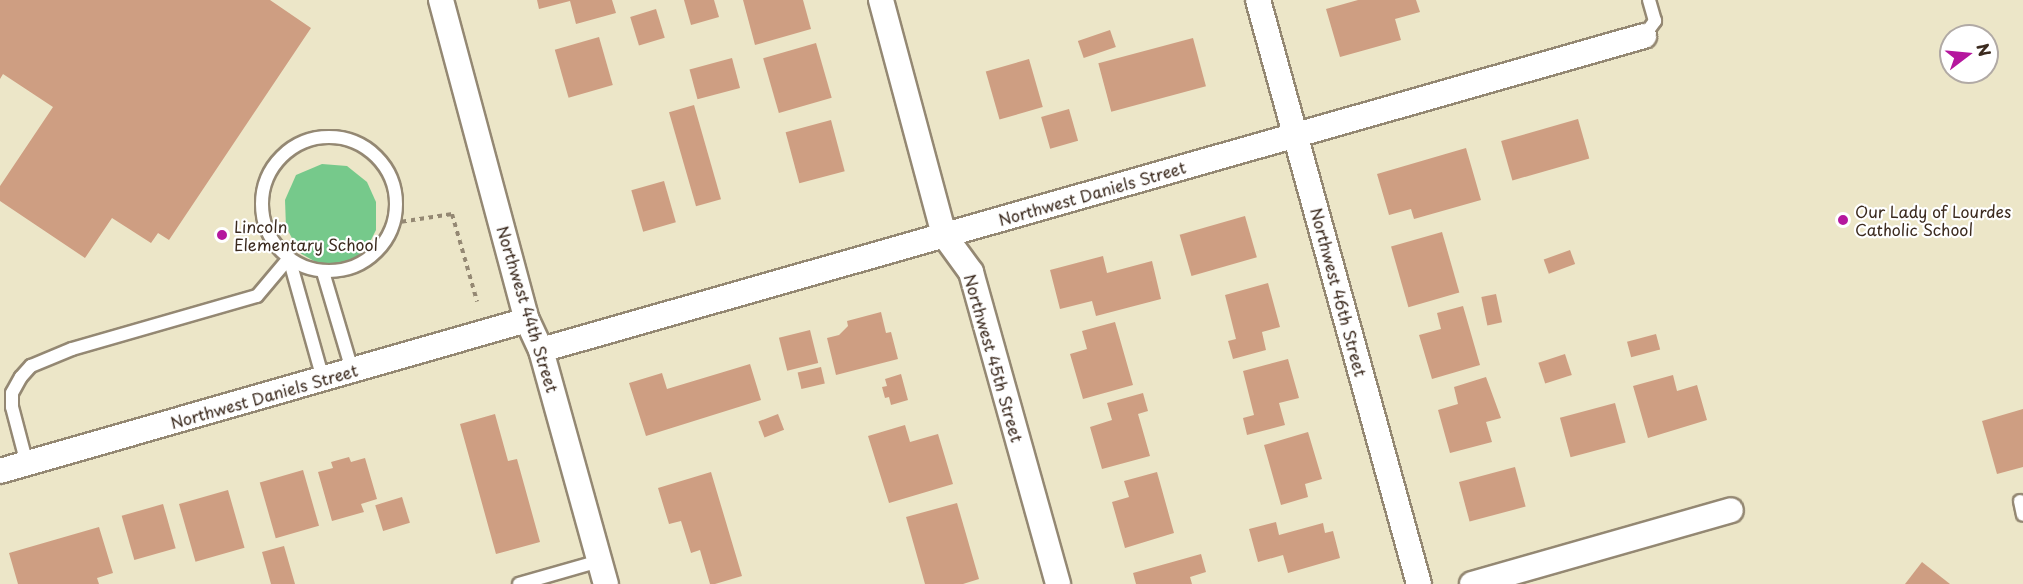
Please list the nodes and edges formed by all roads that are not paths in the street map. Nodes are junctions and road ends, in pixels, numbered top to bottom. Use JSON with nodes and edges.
{"nodes":[{"id":1,"x":441,"y":0,"type":"edge"},
{"id":2,"x":880,"y":0,"type":"edge"},
{"id":3,"x":1258,"y":0,"type":"edge"},
{"id":4,"x":1648,"y":0,"type":"edge"},
{"id":5,"x":1644,"y":36,"type":"joint"},
{"id":6,"x":1295,"y":135,"type":"junction"},
{"id":7,"x":944,"y":235,"type":"junction"},
{"id":8,"x":289,"y":258,"type":"junction"},
{"id":9,"x":323,"y":272,"type":"junction"},
{"id":10,"x":527,"y":320,"type":"junction"},
{"id":11,"x":541,"y":350,"type":"junction"},
{"id":12,"x":352,"y":370,"type":"junction"},
{"id":13,"x":323,"y":379,"type":"junction"},
{"id":14,"x":27,"y":464,"type":"junction"},
{"id":15,"x":0,"y":471,"type":"edge"},
{"id":16,"x":2020,"y":501,"type":"dead end"},
{"id":17,"x":1731,"y":510,"type":"dead end"},
{"id":18,"x":2023,"y":515,"type":"edge"},
{"id":19,"x":603,"y":573,"type":"edge"},
{"id":20,"x":519,"y":584,"type":"edge"},
{"id":21,"x":1058,"y":584,"type":"edge"},
{"id":22,"x":1419,"y":584,"type":"edge"},
{"id":23,"x":1472,"y":584,"type":"edge"}],
"edges":[{"from":1,"to":10,"type":"street","name":"Northwest 44th Street"},
{"from":2,"to":7,"type":"street","name":"Northwest 45th Street"},
{"from":3,"to":6,"type":"street","name":"Northwest 46th Street"},
{"from":4,"to":5,"type":"lane"},
{"from":5,"to":6,"type":"street","name":"Northwest Daniels Street"},
{"from":6,"to":7,"type":"street","name":"Northwest Daniels Street"},
{"from":6,"to":22,"type":"street","name":"Northwest 46th Street"},
{"from":7,"to":11,"type":"street","name":"Northwest Daniels Street"},
{"from":7,"to":21,"type":"street","name":"Northwest 45th Street"},
{"from":8,"to":9,"type":"lane"},
{"from":8,"to":9,"type":"lane"},
{"from":8,"to":13,"type":"lane"},
{"from":8,"to":14,"type":"lane"},
{"from":9,"to":12,"type":"lane"},
{"from":10,"to":11,"type":"street","name":"Northwest 44th Street"},
{"from":10,"to":12,"type":"street","name":"Northwest Daniels Street"},
{"from":11,"to":19,"type":"street","name":"Northwest 44th Street"},
{"from":12,"to":13,"type":"street","name":"Northwest Daniels Street"},
{"from":13,"to":14,"type":"street","name":"Northwest Daniels Street"},
{"from":14,"to":15,"type":"street","name":"Northwest Daniels Street"},
{"from":16,"to":18,"type":"lane"},
{"from":17,"to":23,"type":"street"},
{"from":19,"to":20,"type":"lane"}]}
